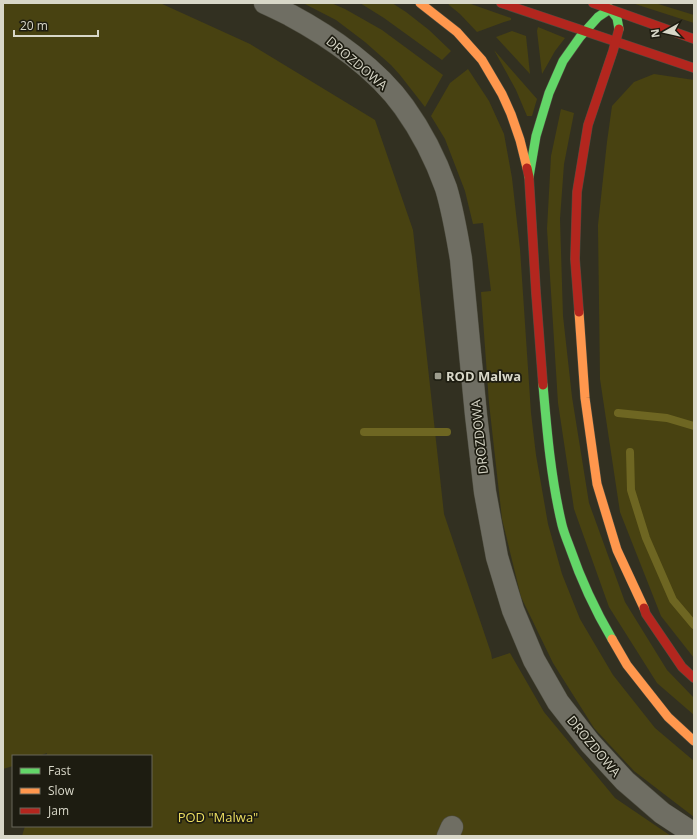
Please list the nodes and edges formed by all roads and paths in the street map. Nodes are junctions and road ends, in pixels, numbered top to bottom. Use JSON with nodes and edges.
{"nodes":[{"id":1,"x":265,"y":3,"type":"edge"},
{"id":2,"x":420,"y":3,"type":"edge"},
{"id":3,"x":500,"y":3,"type":"edge"},
{"id":4,"x":593,"y":3,"type":"edge"},
{"id":5,"x":610,"y":9,"type":"junction"},
{"id":6,"x":585,"y":31,"type":"junction"},
{"id":7,"x":694,"y":39,"type":"edge"},
{"id":8,"x":616,"y":42,"type":"junction"},
{"id":9,"x":694,"y":68,"type":"edge"},
{"id":10,"x":529,"y":177,"type":"junction"},
{"id":11,"x":694,"y":678,"type":"edge"},
{"id":12,"x":694,"y":741,"type":"edge"},
{"id":13,"x":694,"y":834,"type":"edge"}],
"edges":[{"from":1,"to":13,"type":"street","name":"DROZDOWA"},
{"from":2,"to":10,"type":"main road"},
{"from":3,"to":6,"type":"main road"},
{"from":4,"to":5,"type":"main road"},
{"from":5,"to":6,"type":"main road"},
{"from":5,"to":7,"type":"main road"},
{"from":5,"to":8,"type":"main road"},
{"from":6,"to":8,"type":"main road"},
{"from":6,"to":10,"type":"main road"},
{"from":8,"to":9,"type":"main road"},
{"from":8,"to":11,"type":"main road"},
{"from":10,"to":12,"type":"main road"}]}
